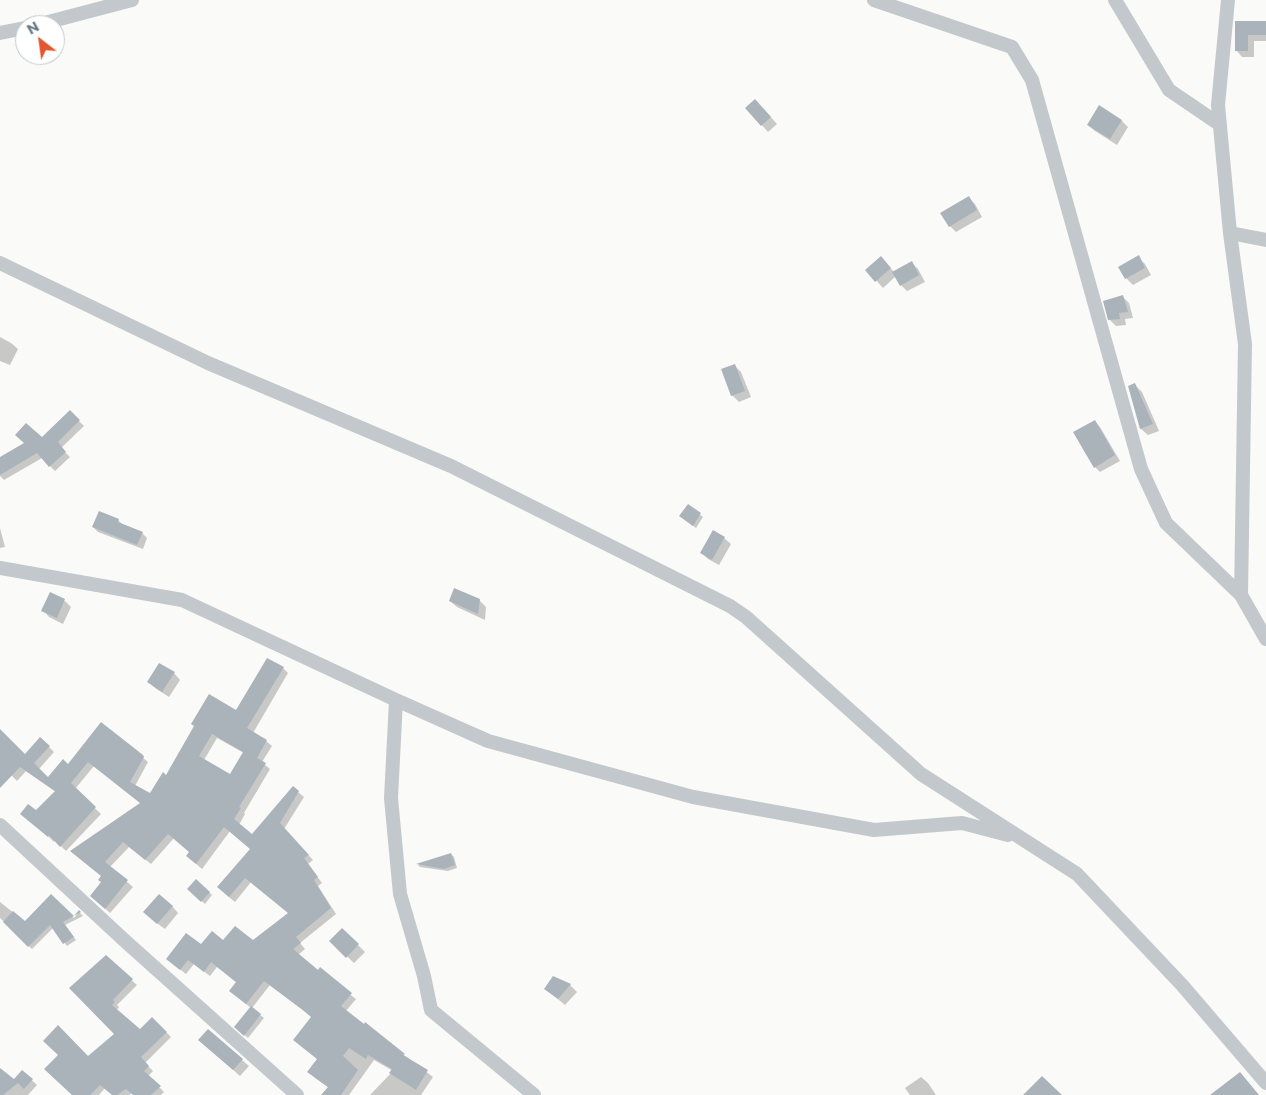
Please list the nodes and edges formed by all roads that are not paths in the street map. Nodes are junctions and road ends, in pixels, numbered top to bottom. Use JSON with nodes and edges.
{"nodes":[{"id":1,"x":132,"y":0,"type":"edge"},
{"id":2,"x":874,"y":0,"type":"edge"},
{"id":3,"x":1115,"y":0,"type":"edge"},
{"id":4,"x":1228,"y":0,"type":"edge"},
{"id":5,"x":65,"y":18,"type":"edge"},
{"id":6,"x":15,"y":30,"type":"edge"},
{"id":7,"x":0,"y":33,"type":"edge"},
{"id":8,"x":1219,"y":124,"type":"junction"},
{"id":9,"x":1230,"y":233,"type":"junction"},
{"id":10,"x":1266,"y":240,"type":"edge"},
{"id":11,"x":0,"y":263,"type":"edge"},
{"id":12,"x":0,"y":568,"type":"edge"},
{"id":13,"x":1241,"y":595,"type":"junction"},
{"id":14,"x":1266,"y":639,"type":"edge"},
{"id":15,"x":396,"y":700,"type":"junction"},
{"id":16,"x":0,"y":825,"type":"edge"},
{"id":17,"x":1020,"y":838,"type":"junction"},
{"id":18,"x":1266,"y":1084,"type":"edge"},
{"id":19,"x":298,"y":1095,"type":"edge"},
{"id":20,"x":534,"y":1095,"type":"edge"}],
"edges":[{"from":1,"to":5,"type":"street"},
{"from":2,"to":13,"type":"street"},
{"from":3,"to":8,"type":"street"},
{"from":4,"to":8,"type":"street"},
{"from":6,"to":7,"type":"street"},
{"from":8,"to":9,"type":"street"},
{"from":9,"to":10,"type":"street"},
{"from":9,"to":13,"type":"street"},
{"from":11,"to":17,"type":"street"},
{"from":12,"to":15,"type":"street"},
{"from":13,"to":14,"type":"street"},
{"from":15,"to":17,"type":"street"},
{"from":15,"to":20,"type":"street"},
{"from":16,"to":19,"type":"street"},
{"from":17,"to":18,"type":"street"}]}
